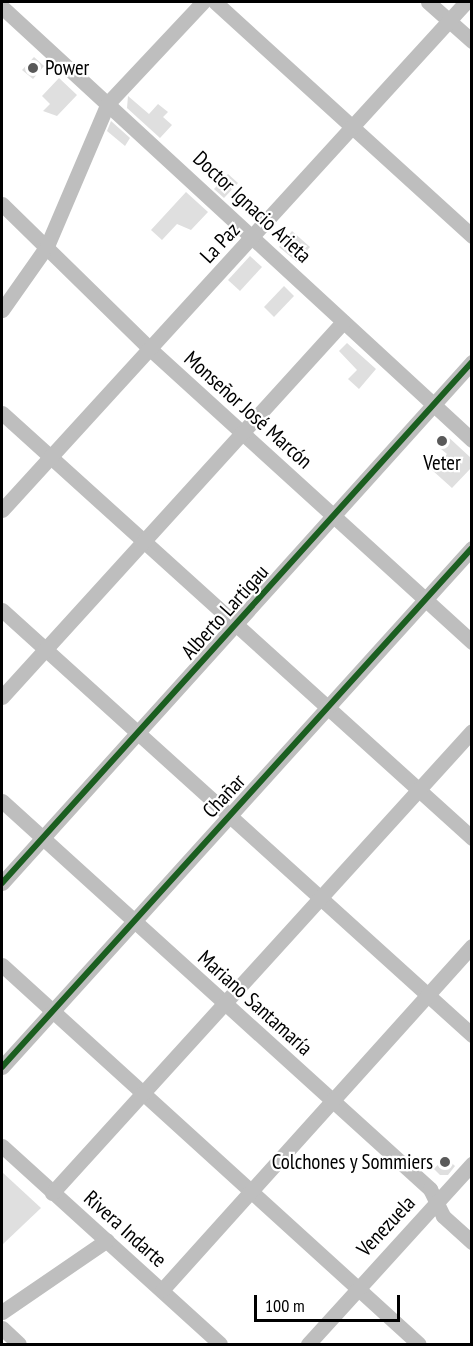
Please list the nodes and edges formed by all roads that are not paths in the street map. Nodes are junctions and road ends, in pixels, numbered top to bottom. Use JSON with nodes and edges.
{"nodes":[{"id":1,"x":203,"y":2,"type":"edge"},
{"id":2,"x":214,"y":2,"type":"edge"},
{"id":3,"x":428,"y":2,"type":"edge"},
{"id":4,"x":466,"y":2,"type":"edge"},
{"id":5,"x":2,"y":7,"type":"edge"},
{"id":6,"x":449,"y":20,"type":"junction"},
{"id":7,"x":471,"y":41,"type":"edge"},
{"id":8,"x":108,"y":103,"type":"junction"},
{"id":9,"x":352,"y":129,"type":"junction"},
{"id":10,"x":2,"y":204,"type":"edge"},
{"id":11,"x":471,"y":236,"type":"edge"},
{"id":12,"x":254,"y":237,"type":"junction"},
{"id":13,"x":47,"y":246,"type":"junction"},
{"id":14,"x":2,"y":310,"type":"edge"},
{"id":15,"x":343,"y":322,"type":"junction"},
{"id":16,"x":149,"y":348,"type":"junction"},
{"id":17,"x":471,"y":362,"type":"edge"},
{"id":18,"x":433,"y":404,"type":"junction"},
{"id":19,"x":2,"y":413,"type":"edge"},
{"id":20,"x":242,"y":433,"type":"junction"},
{"id":21,"x":471,"y":440,"type":"edge"},
{"id":22,"x":50,"y":459,"type":"junction"},
{"id":23,"x":2,"y":510,"type":"edge"},
{"id":24,"x":334,"y":516,"type":"junction"},
{"id":25,"x":144,"y":542,"type":"junction"},
{"id":26,"x":471,"y":548,"type":"edge"},
{"id":27,"x":426,"y":600,"type":"junction"},
{"id":28,"x":2,"y":610,"type":"edge"},
{"id":29,"x":236,"y":625,"type":"junction"},
{"id":30,"x":471,"y":642,"type":"edge"},
{"id":31,"x":44,"y":649,"type":"junction"},
{"id":32,"x":2,"y":697,"type":"edge"},
{"id":33,"x":329,"y":707,"type":"junction"},
{"id":34,"x":471,"y":732,"type":"edge"},
{"id":35,"x":137,"y":734,"type":"junction"},
{"id":36,"x":419,"y":790,"type":"junction"},
{"id":37,"x":2,"y":801,"type":"edge"},
{"id":38,"x":228,"y":815,"type":"junction"},
{"id":39,"x":44,"y":838,"type":"junction"},
{"id":40,"x":471,"y":838,"type":"edge"},
{"id":41,"x":2,"y":883,"type":"edge"},
{"id":42,"x":321,"y":899,"type":"junction"},
{"id":43,"x":134,"y":921,"type":"junction"},
{"id":44,"x":471,"y":946,"type":"edge"},
{"id":45,"x":2,"y":965,"type":"edge"},
{"id":46,"x":427,"y":995,"type":"junction"},
{"id":47,"x":224,"y":1005,"type":"junction"},
{"id":48,"x":51,"y":1011,"type":"junction"},
{"id":49,"x":471,"y":1035,"type":"edge"},
{"id":50,"x":2,"y":1067,"type":"edge"},
{"id":51,"x":145,"y":1093,"type":"junction"},
{"id":52,"x":334,"y":1103,"type":"junction"},
{"id":53,"x":2,"y":1146,"type":"edge"},
{"id":54,"x":471,"y":1164,"type":"edge"},
{"id":55,"x":52,"y":1193,"type":"junction"},
{"id":56,"x":252,"y":1193,"type":"junction"},
{"id":57,"x":437,"y":1202,"type":"junction"},
{"id":58,"x":107,"y":1240,"type":"junction"},
{"id":59,"x":471,"y":1242,"type":"edge"},
{"id":60,"x":357,"y":1289,"type":"junction"},
{"id":61,"x":162,"y":1290,"type":"junction"},
{"id":62,"x":2,"y":1312,"type":"edge"},
{"id":63,"x":2,"y":1328,"type":"edge"},
{"id":64,"x":19,"y":1344,"type":"edge"},
{"id":65,"x":220,"y":1344,"type":"edge"},
{"id":66,"x":308,"y":1344,"type":"edge"},
{"id":67,"x":419,"y":1344,"type":"edge"}],
"edges":[{"from":1,"to":8,"type":"street"},
{"from":2,"to":9,"type":"street"},
{"from":3,"to":6,"type":"street"},
{"from":4,"to":6,"type":"street","name":"La Paz"},
{"from":5,"to":8,"type":"street","name":"Doctor Ignacio Arieta"},
{"from":6,"to":7,"type":"street"},
{"from":6,"to":9,"type":"street","name":"La Paz"},
{"from":8,"to":12,"type":"street","name":"Doctor Ignacio Arieta"},
{"from":8,"to":13,"type":"street"},
{"from":9,"to":11,"type":"street"},
{"from":9,"to":12,"type":"street","name":"La Paz"},
{"from":10,"to":13,"type":"street","name":"Monseñor José Marcón"},
{"from":12,"to":15,"type":"street","name":"Doctor Ignacio Arieta"},
{"from":12,"to":16,"type":"street","name":"La Paz"},
{"from":13,"to":14,"type":"street"},
{"from":13,"to":16,"type":"street","name":"Monseñor José Marcón"},
{"from":15,"to":18,"type":"street","name":"Doctor Ignacio Arieta"},
{"from":15,"to":20,"type":"street"},
{"from":16,"to":20,"type":"street","name":"Monseñor José Marcón"},
{"from":16,"to":22,"type":"street","name":"La Paz"},
{"from":17,"to":18,"type":"street","name":"Alberto Lartigau"},
{"from":18,"to":21,"type":"street","name":"Doctor Ignacio Arieta"},
{"from":18,"to":24,"type":"street","name":"Alberto Lartigau"},
{"from":19,"to":22,"type":"street"},
{"from":20,"to":24,"type":"street","name":"Monseñor José Marcón"},
{"from":20,"to":25,"type":"street"},
{"from":22,"to":23,"type":"street","name":"La Paz"},
{"from":22,"to":25,"type":"street"},
{"from":24,"to":27,"type":"street","name":"Monseñor José Marcón"},
{"from":24,"to":29,"type":"street","name":"Alberto Lartigau"},
{"from":25,"to":29,"type":"street"},
{"from":25,"to":31,"type":"street"},
{"from":26,"to":27,"type":"street","name":"Chañar"},
{"from":27,"to":30,"type":"street","name":"Monseñor José Marcón"},
{"from":27,"to":33,"type":"street","name":"Chañar"},
{"from":28,"to":31,"type":"street"},
{"from":29,"to":33,"type":"street"},
{"from":29,"to":35,"type":"street","name":"Alberto Lartigau"},
{"from":31,"to":32,"type":"street"},
{"from":31,"to":35,"type":"street"},
{"from":33,"to":36,"type":"street"},
{"from":33,"to":38,"type":"street","name":"Chañar"},
{"from":34,"to":36,"type":"street"},
{"from":35,"to":38,"type":"street"},
{"from":35,"to":39,"type":"street","name":"Alberto Lartigau"},
{"from":36,"to":40,"type":"street"},
{"from":36,"to":42,"type":"street"},
{"from":37,"to":39,"type":"street","name":"Mariano Santamaría"},
{"from":38,"to":42,"type":"street"},
{"from":38,"to":43,"type":"street","name":"Chañar"},
{"from":39,"to":41,"type":"street","name":"Alberto Lartigau"},
{"from":39,"to":43,"type":"street","name":"Mariano Santamaría"},
{"from":42,"to":46,"type":"street"},
{"from":42,"to":47,"type":"street"},
{"from":43,"to":47,"type":"street","name":"Mariano Santamaría"},
{"from":43,"to":48,"type":"street","name":"Chañar"},
{"from":44,"to":46,"type":"street"},
{"from":45,"to":48,"type":"street"},
{"from":46,"to":49,"type":"street"},
{"from":46,"to":52,"type":"street"},
{"from":47,"to":51,"type":"street"},
{"from":47,"to":52,"type":"street","name":"Mariano Santamaría"},
{"from":48,"to":50,"type":"street","name":"Chañar"},
{"from":48,"to":51,"type":"street"},
{"from":51,"to":55,"type":"street"},
{"from":51,"to":56,"type":"street"},
{"from":52,"to":56,"type":"street"},
{"from":52,"to":57,"type":"street","name":"Mariano Santamaría"},
{"from":53,"to":55,"type":"street","name":"Rivera Indarte"},
{"from":54,"to":57,"type":"street","name":"Venezuela"},
{"from":55,"to":58,"type":"street","name":"Rivera Indarte"},
{"from":56,"to":60,"type":"street"},
{"from":56,"to":61,"type":"street"},
{"from":57,"to":59,"type":"street","name":"Mariano Santamaría"},
{"from":57,"to":60,"type":"street","name":"Venezuela"},
{"from":58,"to":61,"type":"street","name":"Rivera Indarte"},
{"from":58,"to":62,"type":"street"},
{"from":60,"to":66,"type":"street","name":"Venezuela"},
{"from":60,"to":67,"type":"street"},
{"from":61,"to":65,"type":"street","name":"Rivera Indarte"},
{"from":63,"to":64,"type":"street"}]}
